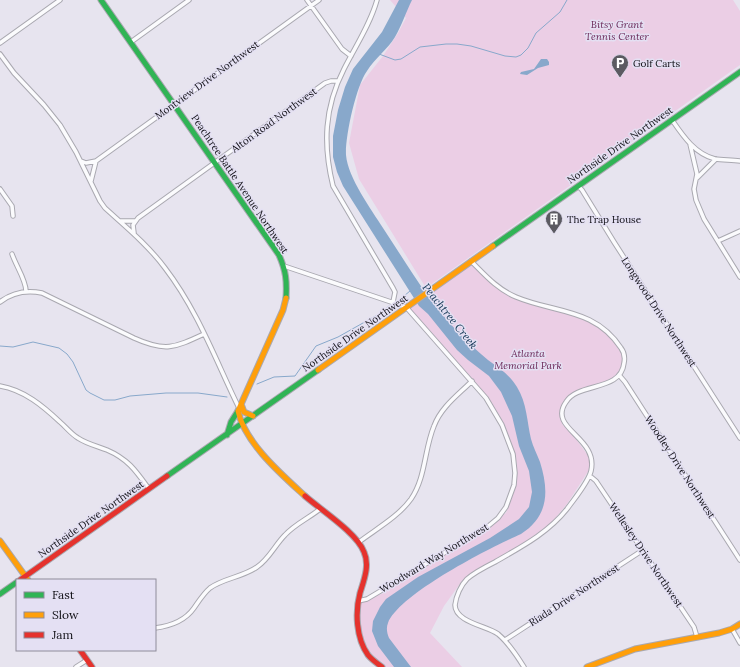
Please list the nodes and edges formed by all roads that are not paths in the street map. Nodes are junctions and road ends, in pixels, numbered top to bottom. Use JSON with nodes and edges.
{"nodes":[{"id":1,"x":60,"y":0,"type":"edge"},
{"id":2,"x":101,"y":0,"type":"edge"},
{"id":3,"x":189,"y":0,"type":"edge"},
{"id":4,"x":307,"y":0,"type":"edge"},
{"id":5,"x":318,"y":0,"type":"edge"},
{"id":6,"x":377,"y":0,"type":"edge"},
{"id":7,"x":311,"y":5,"type":"junction"},
{"id":8,"x":131,"y":42,"type":"junction"},
{"id":9,"x":0,"y":44,"type":"edge"},
{"id":10,"x":0,"y":54,"type":"edge"},
{"id":11,"x":351,"y":56,"type":"junction"},
{"id":12,"x":740,"y":72,"type":"edge"},
{"id":13,"x":338,"y":81,"type":"junction"},
{"id":14,"x":174,"y":104,"type":"junction"},
{"id":15,"x":672,"y":120,"type":"junction"},
{"id":16,"x":690,"y":144,"type":"junction"},
{"id":17,"x":716,"y":159,"type":"junction"},
{"id":18,"x":81,"y":161,"type":"junction"},
{"id":19,"x":96,"y":161,"type":"junction"},
{"id":20,"x":740,"y":161,"type":"edge"},
{"id":21,"x":214,"y":162,"type":"junction"},
{"id":22,"x":697,"y":178,"type":"junction"},
{"id":23,"x":91,"y":182,"type":"junction"},
{"id":24,"x":578,"y":186,"type":"junction"},
{"id":25,"x":0,"y":189,"type":"edge"},
{"id":26,"x":13,"y":216,"type":"dead end"},
{"id":27,"x":120,"y":221,"type":"junction"},
{"id":28,"x":135,"y":221,"type":"junction"},
{"id":29,"x":740,"y":231,"type":"edge"},
{"id":30,"x":135,"y":234,"type":"junction"},
{"id":31,"x":718,"y":241,"type":"junction"},
{"id":32,"x":12,"y":254,"type":"dead end"},
{"id":33,"x":472,"y":260,"type":"junction"},
{"id":34,"x":284,"y":266,"type":"junction"},
{"id":35,"x":740,"y":277,"type":"edge"},
{"id":36,"x":26,"y":291,"type":"junction"},
{"id":37,"x":0,"y":302,"type":"edge"},
{"id":38,"x":394,"y":302,"type":"junction"},
{"id":39,"x":406,"y":308,"type":"junction"},
{"id":40,"x":204,"y":334,"type":"junction"},
{"id":41,"x":619,"y":375,"type":"junction"},
{"id":42,"x":472,"y":381,"type":"junction"},
{"id":43,"x":0,"y":386,"type":"edge"},
{"id":44,"x":239,"y":408,"type":"junction"},
{"id":45,"x":253,"y":416,"type":"junction"},
{"id":46,"x":241,"y":425,"type":"junction"},
{"id":47,"x":227,"y":435,"type":"junction"},
{"id":48,"x":740,"y":438,"type":"edge"},
{"id":49,"x":590,"y":476,"type":"junction"},
{"id":50,"x":148,"y":489,"type":"junction"},
{"id":51,"x":320,"y":509,"type":"junction"},
{"id":52,"x":0,"y":541,"type":"edge"},
{"id":53,"x":359,"y":542,"type":"junction"},
{"id":54,"x":643,"y":550,"type":"junction"},
{"id":55,"x":740,"y":560,"type":"edge"},
{"id":56,"x":27,"y":578,"type":"edge"},
{"id":57,"x":16,"y":583,"type":"edge"},
{"id":58,"x":0,"y":594,"type":"edge"},
{"id":59,"x":358,"y":601,"type":"junction"},
{"id":60,"x":740,"y":624,"type":"edge"},
{"id":61,"x":156,"y":628,"type":"edge"},
{"id":62,"x":732,"y":629,"type":"junction"},
{"id":63,"x":697,"y":637,"type":"junction"},
{"id":64,"x":505,"y":640,"type":"junction"},
{"id":65,"x":740,"y":643,"type":"edge"},
{"id":66,"x":81,"y":651,"type":"edge"},
{"id":67,"x":87,"y":660,"type":"junction"},
{"id":68,"x":76,"y":667,"type":"edge"},
{"id":69,"x":92,"y":667,"type":"edge"},
{"id":70,"x":382,"y":667,"type":"edge"},
{"id":71,"x":524,"y":667,"type":"edge"},
{"id":72,"x":587,"y":667,"type":"edge"}],
"edges":[{"from":1,"to":9,"type":"street"},
{"from":2,"to":8,"type":"main road","name":"Peachtree Battle Avenue Northwest"},
{"from":3,"to":8,"type":"street"},
{"from":4,"to":7,"type":"street"},
{"from":5,"to":7,"type":"street","name":"Montview Drive Northwest"},
{"from":6,"to":11,"type":"street"},
{"from":7,"to":11,"type":"street"},
{"from":7,"to":14,"type":"street","name":"Montview Drive Northwest"},
{"from":8,"to":14,"type":"main road","name":"Peachtree Battle Avenue Northwest"},
{"from":10,"to":18,"type":"street"},
{"from":11,"to":13,"type":"street"},
{"from":12,"to":15,"type":"main road","name":"Northside Drive Northwest"},
{"from":13,"to":21,"type":"street","name":"Alton Road Northwest"},
{"from":13,"to":38,"type":"street"},
{"from":14,"to":19,"type":"street","name":"Montview Drive Northwest"},
{"from":14,"to":21,"type":"main road","name":"Peachtree Battle Avenue Northwest"},
{"from":15,"to":16,"type":"street"},
{"from":15,"to":24,"type":"main road","name":"Northside Drive Northwest"},
{"from":16,"to":17,"type":"street"},
{"from":16,"to":22,"type":"street"},
{"from":17,"to":20,"type":"street"},
{"from":17,"to":22,"type":"street"},
{"from":18,"to":19,"type":"street"},
{"from":18,"to":23,"type":"street"},
{"from":19,"to":23,"type":"street"},
{"from":21,"to":28,"type":"street","name":"Alton Road Northwest"},
{"from":21,"to":34,"type":"main road","name":"Peachtree Battle Avenue Northwest"},
{"from":22,"to":31,"type":"street"},
{"from":23,"to":27,"type":"street"},
{"from":24,"to":33,"type":"main road","name":"Northside Drive Northwest"},
{"from":24,"to":48,"type":"street","name":"Longwood Drive Northwest"},
{"from":25,"to":26,"type":"street"},
{"from":27,"to":28,"type":"street"},
{"from":27,"to":30,"type":"street"},
{"from":28,"to":30,"type":"street"},
{"from":29,"to":31,"type":"street"},
{"from":30,"to":40,"type":"street"},
{"from":31,"to":35,"type":"street"},
{"from":32,"to":36,"type":"street"},
{"from":33,"to":39,"type":"main road","name":"Northside Drive Northwest"},
{"from":33,"to":41,"type":"street"},
{"from":34,"to":38,"type":"street"},
{"from":34,"to":44,"type":"main road","name":"Peachtree Battle Avenue Northwest"},
{"from":36,"to":37,"type":"street"},
{"from":36,"to":40,"type":"street"},
{"from":38,"to":39,"type":"street"},
{"from":39,"to":42,"type":"street","name":"Woodward Way Northwest"},
{"from":39,"to":45,"type":"main road","name":"Northside Drive Northwest"},
{"from":40,"to":44,"type":"street"},
{"from":41,"to":49,"type":"street"},
{"from":41,"to":55,"type":"street","name":"Woodley Drive Northwest"},
{"from":42,"to":53,"type":"street"},
{"from":42,"to":59,"type":"street","name":"Woodward Way Northwest"},
{"from":43,"to":50,"type":"street"},
{"from":44,"to":45,"type":"main road"},
{"from":44,"to":46,"type":"main road"},
{"from":44,"to":47,"type":"main road","name":"Peachtree Battle Avenue Northwest"},
{"from":45,"to":46,"type":"main road","name":"Northside Drive Northwest"},
{"from":46,"to":47,"type":"main road","name":"Northside Drive Northwest"},
{"from":46,"to":51,"type":"main road"},
{"from":47,"to":50,"type":"main road","name":"Northside Drive Northwest"},
{"from":49,"to":54,"type":"street","name":"Wellesley Drive Northwest"},
{"from":49,"to":64,"type":"street"},
{"from":50,"to":56,"type":"main road","name":"Northside Drive Northwest"},
{"from":51,"to":53,"type":"main road"},
{"from":51,"to":61,"type":"street"},
{"from":52,"to":56,"type":"main road"},
{"from":53,"to":59,"type":"main road"},
{"from":54,"to":63,"type":"street","name":"Wellesley Drive Northwest"},
{"from":54,"to":64,"type":"street","name":"Riada Drive Northwest"},
{"from":57,"to":58,"type":"main road"},
{"from":59,"to":70,"type":"main road"},
{"from":60,"to":62,"type":"main road"},
{"from":62,"to":63,"type":"main road"},
{"from":62,"to":65,"type":"street"},
{"from":63,"to":72,"type":"main road"},
{"from":64,"to":71,"type":"street"},
{"from":66,"to":67,"type":"main road"},
{"from":67,"to":68,"type":"street"},
{"from":67,"to":69,"type":"main road"}]}
